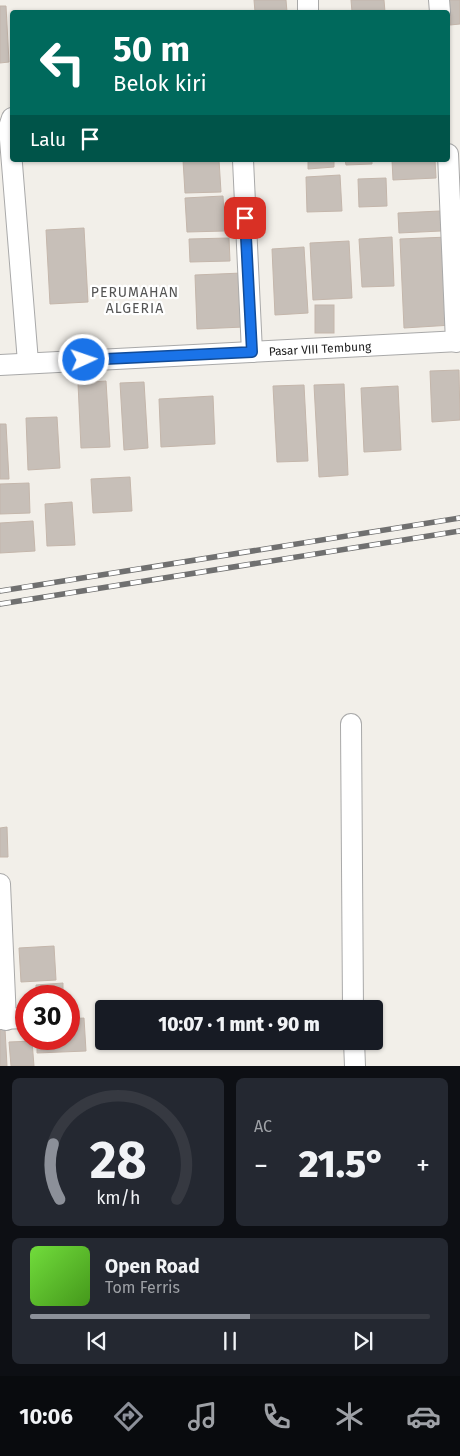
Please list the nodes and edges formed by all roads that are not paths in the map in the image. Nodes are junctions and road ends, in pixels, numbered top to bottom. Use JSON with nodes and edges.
{"nodes":[{"id":1,"x":10,"y":123,"type":"edge"},
{"id":2,"x":10,"y":138,"type":"edge"},
{"id":3,"x":12,"y":162,"type":"edge"},
{"id":4,"x":242,"y":162,"type":"edge"},
{"id":5,"x":448,"y":162,"type":"edge"},
{"id":6,"x":458,"y":342,"type":"edge"},
{"id":7,"x":252,"y":352,"type":"junction"},
{"id":8,"x":28,"y":362,"type":"junction"},
{"id":9,"x":0,"y":364,"type":"edge"},
{"id":10,"x":351,"y":724,"type":"dead end"},
{"id":11,"x":0,"y":884,"type":"edge"},
{"id":12,"x":353,"y":1000,"type":"edge"},
{"id":13,"x":3,"y":1019,"type":"edge"},
{"id":14,"x":354,"y":1050,"type":"edge"},
{"id":15,"x":355,"y":1066,"type":"edge"}],
"edges":[{"from":1,"to":2,"type":"street"},
{"from":3,"to":8,"type":"street"},
{"from":4,"to":7,"type":"street"},
{"from":5,"to":6,"type":"street"},
{"from":6,"to":7,"type":"street","name":"Pasar VIII Tembung"},
{"from":7,"to":8,"type":"street","name":"Pasar VIII Tembung"},
{"from":8,"to":9,"type":"street","name":"Pasar VIII Tembung"},
{"from":10,"to":12,"type":"street"},
{"from":11,"to":13,"type":"street"},
{"from":14,"to":15,"type":"street"}]}
